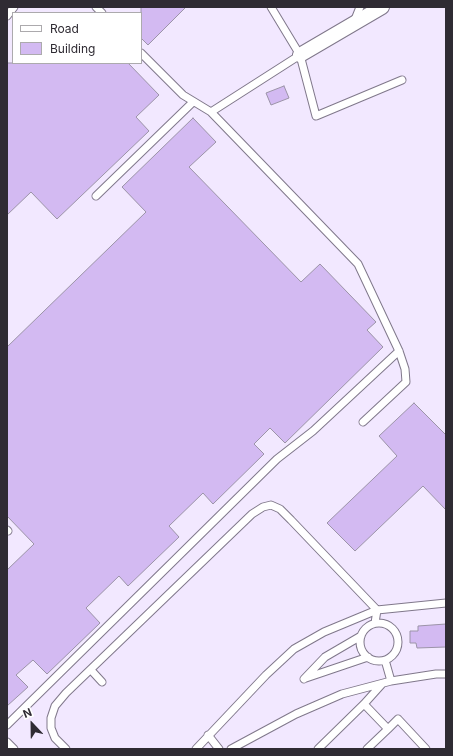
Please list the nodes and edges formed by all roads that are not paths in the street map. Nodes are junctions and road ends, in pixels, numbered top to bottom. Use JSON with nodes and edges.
{"nodes":[{"id":1,"x":14,"y":7,"type":"edge"},
{"id":2,"x":271,"y":7,"type":"edge"},
{"id":3,"x":360,"y":7,"type":"edge"},
{"id":4,"x":382,"y":7,"type":"edge"},
{"id":5,"x":7,"y":16,"type":"edge"},
{"id":6,"x":353,"y":24,"type":"junction"},
{"id":7,"x":142,"y":54,"type":"edge"},
{"id":8,"x":300,"y":55,"type":"junction"},
{"id":9,"x":402,"y":80,"type":"dead end"},
{"id":10,"x":193,"y":102,"type":"junction"},
{"id":11,"x":210,"y":112,"type":"junction"},
{"id":12,"x":96,"y":196,"type":"dead end"},
{"id":13,"x":399,"y":351,"type":"junction"},
{"id":14,"x":363,"y":422,"type":"dead end"},
{"id":15,"x":446,"y":603,"type":"edge"},
{"id":16,"x":377,"y":610,"type":"junction"},
{"id":17,"x":375,"y":623,"type":"junction"},
{"id":18,"x":361,"y":636,"type":"junction"},
{"id":19,"x":368,"y":657,"type":"junction"},
{"id":20,"x":385,"y":660,"type":"junction"},
{"id":21,"x":90,"y":670,"type":"junction"},
{"id":22,"x":446,"y":674,"type":"edge"},
{"id":23,"x":391,"y":681,"type":"junction"},
{"id":24,"x":102,"y":682,"type":"dead end"},
{"id":25,"x":382,"y":684,"type":"junction"},
{"id":26,"x":364,"y":704,"type":"junction"},
{"id":27,"x":7,"y":725,"type":"edge"},
{"id":28,"x":388,"y":728,"type":"junction"},
{"id":29,"x":208,"y":735,"type":"junction"},
{"id":30,"x":7,"y":742,"type":"edge"},
{"id":31,"x":14,"y":749,"type":"edge"},
{"id":32,"x":66,"y":749,"type":"edge"},
{"id":33,"x":196,"y":749,"type":"edge"},
{"id":34,"x":220,"y":749,"type":"edge"},
{"id":35,"x":232,"y":749,"type":"edge"},
{"id":36,"x":318,"y":749,"type":"edge"},
{"id":37,"x":367,"y":749,"type":"edge"},
{"id":38,"x":425,"y":749,"type":"edge"}],
"edges":[{"from":1,"to":5,"type":"lane"},
{"from":2,"to":8,"type":"lane"},
{"from":3,"to":6,"type":"lane"},
{"from":4,"to":6,"type":"street"},
{"from":6,"to":8,"type":"street"},
{"from":7,"to":10,"type":"lane"},
{"from":8,"to":9,"type":"lane"},
{"from":8,"to":11,"type":"lane"},
{"from":10,"to":11,"type":"lane"},
{"from":10,"to":12,"type":"lane"},
{"from":11,"to":13,"type":"lane"},
{"from":13,"to":14,"type":"lane"},
{"from":13,"to":27,"type":"lane"},
{"from":15,"to":16,"type":"lane"},
{"from":16,"to":17,"type":"lane"},
{"from":16,"to":21,"type":"lane"},
{"from":16,"to":29,"type":"lane"},
{"from":17,"to":18,"type":"lane"},
{"from":17,"to":20,"type":"lane"},
{"from":18,"to":19,"type":"lane"},
{"from":18,"to":19,"type":"lane"},
{"from":19,"to":20,"type":"lane"},
{"from":20,"to":23,"type":"lane"},
{"from":21,"to":24,"type":"lane"},
{"from":21,"to":32,"type":"lane"},
{"from":22,"to":23,"type":"lane"},
{"from":23,"to":25,"type":"lane"},
{"from":25,"to":26,"type":"lane"},
{"from":25,"to":35,"type":"lane"},
{"from":26,"to":28,"type":"lane"},
{"from":26,"to":36,"type":"lane"},
{"from":28,"to":37,"type":"lane"},
{"from":28,"to":38,"type":"lane"},
{"from":29,"to":33,"type":"lane"},
{"from":29,"to":34,"type":"lane"},
{"from":30,"to":31,"type":"lane"}]}
